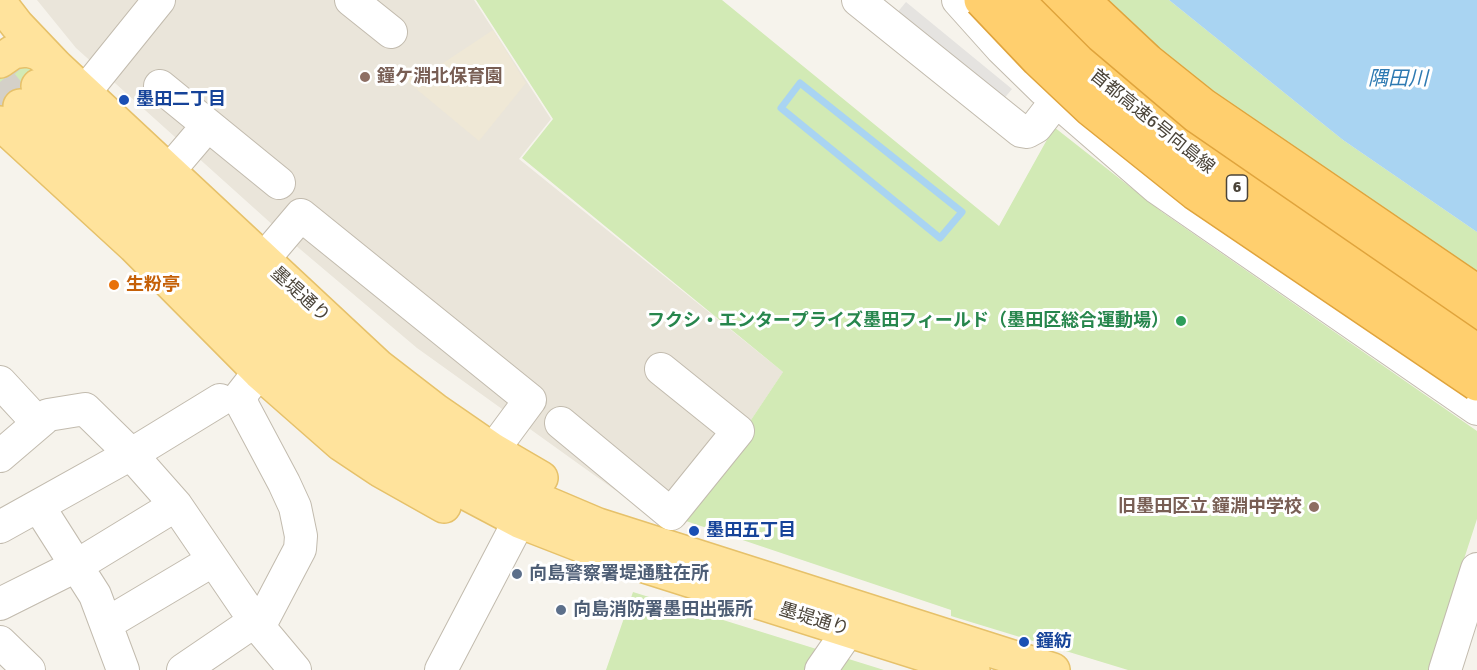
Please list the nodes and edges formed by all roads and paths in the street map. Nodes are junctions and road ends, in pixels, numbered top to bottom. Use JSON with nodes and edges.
{"nodes":[{"id":1,"x":159,"y":0,"type":"edge"},
{"id":2,"x":351,"y":0,"type":"edge"},
{"id":3,"x":858,"y":0,"type":"edge"},
{"id":4,"x":958,"y":0,"type":"edge"},
{"id":5,"x":981,"y":0,"type":"edge"},
{"id":6,"x":1017,"y":0,"type":"edge"},
{"id":7,"x":1048,"y":0,"type":"edge"},
{"id":8,"x":1083,"y":0,"type":"edge"},
{"id":9,"x":0,"y":3,"type":"edge"},
{"id":10,"x":391,"y":32,"type":"dead end"},
{"id":11,"x":0,"y":61,"type":"edge"},
{"id":12,"x":160,"y":86,"type":"dead end"},
{"id":13,"x":84,"y":93,"type":"junction"},
{"id":14,"x":1056,"y":101,"type":"junction"},
{"id":15,"x":19,"y":105,"type":"edge"},
{"id":16,"x":208,"y":125,"type":"junction"},
{"id":17,"x":168,"y":172,"type":"junction"},
{"id":18,"x":254,"y":254,"type":"junction"},
{"id":19,"x":1477,"y":292,"type":"edge"},
{"id":20,"x":1477,"y":320,"type":"edge"},
{"id":21,"x":1477,"y":349,"type":"edge"},
{"id":22,"x":661,"y":369,"type":"dead end"},
{"id":23,"x":259,"y":372,"type":"junction"},
{"id":24,"x":0,"y":382,"type":"edge"},
{"id":25,"x":1477,"y":384,"type":"edge"},
{"id":26,"x":220,"y":400,"type":"dead end"},
{"id":27,"x":1477,"y":408,"type":"edge"},
{"id":28,"x":38,"y":423,"type":"junction"},
{"id":29,"x":130,"y":453,"type":"junction"},
{"id":30,"x":500,"y":454,"type":"junction"},
{"id":31,"x":0,"y":456,"type":"edge"},
{"id":32,"x":176,"y":505,"type":"junction"},
{"id":33,"x":39,"y":507,"type":"junction"},
{"id":34,"x":671,"y":514,"type":"junction"},
{"id":35,"x":519,"y":521,"type":"junction"},
{"id":36,"x":0,"y":527,"type":"edge"},
{"id":37,"x":650,"y":541,"type":"junction"},
{"id":38,"x":212,"y":561,"type":"junction"},
{"id":39,"x":76,"y":566,"type":"junction"},
{"id":40,"x":1477,"y":568,"type":"edge"},
{"id":41,"x":0,"y":604,"type":"edge"},
{"id":42,"x":106,"y":624,"type":"junction"},
{"id":43,"x":257,"y":624,"type":"junction"},
{"id":44,"x":848,"y":631,"type":"junction"},
{"id":45,"x":0,"y":642,"type":"edge"},
{"id":46,"x":29,"y":670,"type":"edge"},
{"id":47,"x":123,"y":670,"type":"edge"},
{"id":48,"x":183,"y":670,"type":"edge"},
{"id":49,"x":295,"y":670,"type":"edge"},
{"id":50,"x":441,"y":670,"type":"edge"},
{"id":51,"x":821,"y":670,"type":"edge"},
{"id":52,"x":973,"y":670,"type":"edge"},
{"id":53,"x":1053,"y":670,"type":"edge"},
{"id":54,"x":1444,"y":670,"type":"edge"}],
"edges":[{"from":1,"to":13,"type":"street"},
{"from":2,"to":10,"type":"street"},
{"from":3,"to":14,"type":"street"},
{"from":4,"to":14,"type":"street"},
{"from":5,"to":25,"type":"highway","bridge":true},
{"from":6,"to":21,"type":"highway","name":"首都高速6号向島線","number":"6","bridge":true},
{"from":7,"to":20,"type":"highway"},
{"from":8,"to":19,"type":"highway"},
{"from":9,"to":15,"type":"main road","name":"墨堤通り"},
{"from":11,"to":15,"type":"main road"},
{"from":12,"to":16,"type":"street"},
{"from":13,"to":15,"type":"main road","name":"墨堤通り"},
{"from":13,"to":17,"type":"main road","name":"墨堤通り"},
{"from":14,"to":27,"type":"street"},
{"from":15,"to":23,"type":"main road","name":"墨堤通り"},
{"from":15,"to":35,"type":"main road","name":"墨堤通り"},
{"from":15,"to":37,"type":"main road","name":"墨堤通り"},
{"from":16,"to":17,"type":"street"},
{"from":16,"to":18,"type":"street"},
{"from":17,"to":18,"type":"main road","name":"墨堤通り"},
{"from":18,"to":30,"type":"main road","name":"墨堤通り"},
{"from":18,"to":30,"type":"street"},
{"from":21,"to":27,"type":"street"},
{"from":22,"to":34,"type":"street"},
{"from":23,"to":35,"type":"main road","name":"墨堤通り"},
{"from":23,"to":43,"type":"street"},
{"from":24,"to":28,"type":"street"},
{"from":26,"to":29,"type":"street"},
{"from":28,"to":29,"type":"street"},
{"from":28,"to":31,"type":"street"},
{"from":29,"to":32,"type":"street"},
{"from":29,"to":33,"type":"street"},
{"from":30,"to":34,"type":"street"},
{"from":30,"to":37,"type":"main road","name":"墨堤通り"},
{"from":32,"to":38,"type":"street"},
{"from":32,"to":39,"type":"street"},
{"from":33,"to":36,"type":"street"},
{"from":33,"to":39,"type":"street"},
{"from":34,"to":37,"type":"street"},
{"from":35,"to":44,"type":"main road","name":"墨堤通り"},
{"from":35,"to":50,"type":"street"},
{"from":37,"to":53,"type":"main road","name":"墨堤通り"},
{"from":38,"to":42,"type":"street"},
{"from":38,"to":43,"type":"street"},
{"from":39,"to":41,"type":"street"},
{"from":39,"to":42,"type":"street"},
{"from":40,"to":54,"type":"street"},
{"from":42,"to":47,"type":"street"},
{"from":43,"to":48,"type":"street"},
{"from":43,"to":49,"type":"street"},
{"from":44,"to":51,"type":"street"},
{"from":44,"to":52,"type":"main road","name":"墨堤通り"},
{"from":45,"to":46,"type":"street"}]}
